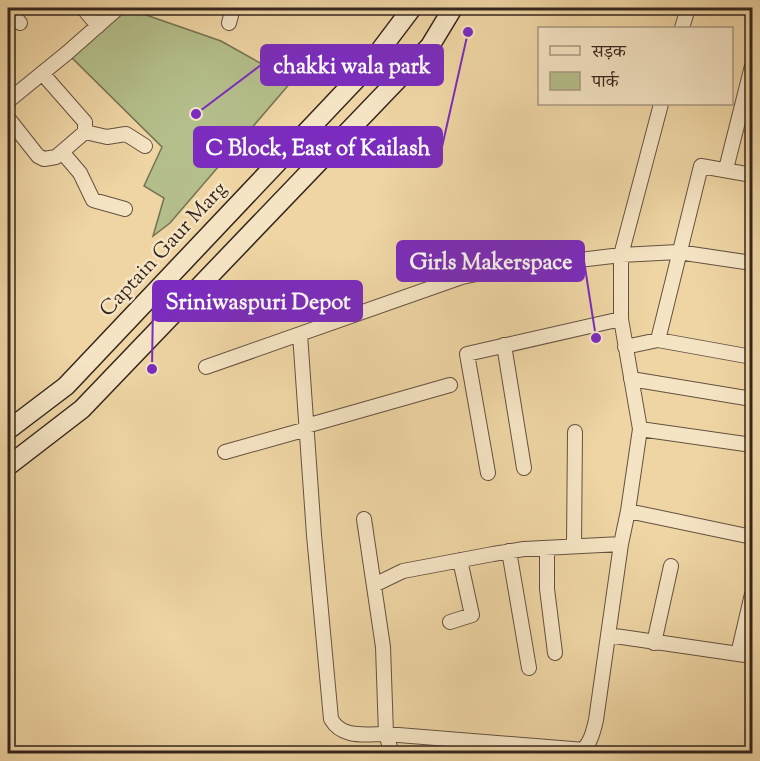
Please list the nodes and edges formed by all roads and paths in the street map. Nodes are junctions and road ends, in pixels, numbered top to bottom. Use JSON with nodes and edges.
{"nodes":[{"id":1,"x":8,"y":8,"type":"edge"},
{"id":2,"x":83,"y":8,"type":"edge"},
{"id":3,"x":118,"y":8,"type":"edge"},
{"id":4,"x":233,"y":8,"type":"edge"},
{"id":5,"x":412,"y":8,"type":"edge"},
{"id":6,"x":453,"y":8,"type":"edge"},
{"id":7,"x":688,"y":8,"type":"edge"},
{"id":8,"x":20,"y":23,"type":"dead end"},
{"id":9,"x":229,"y":23,"type":"dead end"},
{"id":10,"x":98,"y":26,"type":"junction"},
{"id":11,"x":682,"y":27,"type":"edge"},
{"id":12,"x":753,"y":66,"type":"edge"},
{"id":13,"x":42,"y":74,"type":"junction"},
{"id":14,"x":749,"y":94,"type":"edge"},
{"id":15,"x":8,"y":101,"type":"edge"},
{"id":16,"x":661,"y":105,"type":"edge"},
{"id":17,"x":8,"y":118,"type":"edge"},
{"id":18,"x":85,"y":132,"type":"junction"},
{"id":19,"x":145,"y":146,"type":"dead end"},
{"id":20,"x":62,"y":152,"type":"junction"},
{"id":21,"x":726,"y":169,"type":"junction"},
{"id":22,"x":753,"y":175,"type":"edge"},
{"id":23,"x":125,"y":209,"type":"dead end"},
{"id":24,"x":678,"y":252,"type":"junction"},
{"id":25,"x":621,"y":255,"type":"junction"},
{"id":26,"x":753,"y":264,"type":"edge"},
{"id":27,"x":621,"y":319,"type":"junction"},
{"id":28,"x":300,"y":334,"type":"junction"},
{"id":29,"x":658,"y":340,"type":"junction"},
{"id":30,"x":504,"y":345,"type":"junction"},
{"id":31,"x":625,"y":347,"type":"junction"},
{"id":32,"x":753,"y":357,"type":"edge"},
{"id":33,"x":206,"y":367,"type":"dead end"},
{"id":34,"x":631,"y":379,"type":"junction"},
{"id":35,"x":450,"y":386,"type":"dead end"},
{"id":36,"x":753,"y":399,"type":"edge"},
{"id":37,"x":307,"y":428,"type":"junction"},
{"id":38,"x":640,"y":429,"type":"junction"},
{"id":39,"x":8,"y":430,"type":"edge"},
{"id":40,"x":575,"y":432,"type":"dead end"},
{"id":41,"x":753,"y":446,"type":"edge"},
{"id":42,"x":225,"y":452,"type":"dead end"},
{"id":43,"x":8,"y":466,"type":"edge"},
{"id":44,"x":524,"y":468,"type":"dead end"},
{"id":45,"x":488,"y":473,"type":"dead end"},
{"id":46,"x":628,"y":511,"type":"junction"},
{"id":47,"x":364,"y":519,"type":"dead end"},
{"id":48,"x":753,"y":537,"type":"edge"},
{"id":49,"x":621,"y":544,"type":"junction"},
{"id":50,"x":574,"y":546,"type":"junction"},
{"id":51,"x":547,"y":548,"type":"junction"},
{"id":52,"x":509,"y":551,"type":"junction"},
{"id":53,"x":460,"y":560,"type":"junction"},
{"id":54,"x":671,"y":566,"type":"dead end"},
{"id":55,"x":374,"y":585,"type":"junction"},
{"id":56,"x":753,"y":594,"type":"edge"},
{"id":57,"x":450,"y":622,"type":"dead end"},
{"id":58,"x":608,"y":635,"type":"junction"},
{"id":59,"x":654,"y":643,"type":"junction"},
{"id":60,"x":555,"y":653,"type":"dead end"},
{"id":61,"x":738,"y":654,"type":"junction"},
{"id":62,"x":753,"y":656,"type":"edge"},
{"id":63,"x":529,"y":668,"type":"dead end"},
{"id":64,"x":386,"y":734,"type":"junction"},
{"id":65,"x":582,"y":752,"type":"edge"},
{"id":66,"x":392,"y":753,"type":"edge"}],
"edges":[{"from":1,"to":8,"type":"street"},
{"from":2,"to":10,"type":"street"},
{"from":3,"to":10,"type":"street"},
{"from":4,"to":9,"type":"street"},
{"from":5,"to":39,"type":"main road","name":"Captain Gaur Marg"},
{"from":6,"to":43,"type":"main road"},
{"from":7,"to":11,"type":"street"},
{"from":10,"to":13,"type":"street"},
{"from":12,"to":14,"type":"street"},
{"from":13,"to":15,"type":"street"},
{"from":13,"to":18,"type":"street"},
{"from":14,"to":21,"type":"street"},
{"from":16,"to":25,"type":"street"},
{"from":17,"to":20,"type":"street"},
{"from":18,"to":19,"type":"street"},
{"from":18,"to":20,"type":"street"},
{"from":20,"to":23,"type":"street"},
{"from":21,"to":22,"type":"street"},
{"from":21,"to":24,"type":"street"},
{"from":24,"to":25,"type":"street"},
{"from":24,"to":26,"type":"street"},
{"from":24,"to":29,"type":"street"},
{"from":25,"to":27,"type":"street"},
{"from":25,"to":28,"type":"street"},
{"from":27,"to":30,"type":"street"},
{"from":27,"to":31,"type":"street"},
{"from":28,"to":33,"type":"street"},
{"from":28,"to":37,"type":"street"},
{"from":29,"to":31,"type":"street"},
{"from":29,"to":32,"type":"street"},
{"from":30,"to":44,"type":"street"},
{"from":30,"to":45,"type":"street"},
{"from":31,"to":34,"type":"street"},
{"from":34,"to":36,"type":"street"},
{"from":34,"to":38,"type":"street"},
{"from":35,"to":37,"type":"street"},
{"from":37,"to":42,"type":"street"},
{"from":37,"to":64,"type":"street"},
{"from":38,"to":41,"type":"street"},
{"from":38,"to":46,"type":"street"},
{"from":40,"to":50,"type":"street"},
{"from":46,"to":48,"type":"street"},
{"from":46,"to":49,"type":"street"},
{"from":47,"to":55,"type":"street"},
{"from":49,"to":50,"type":"street"},
{"from":49,"to":58,"type":"street"},
{"from":50,"to":51,"type":"street"},
{"from":51,"to":52,"type":"street"},
{"from":51,"to":60,"type":"street"},
{"from":52,"to":53,"type":"street"},
{"from":52,"to":63,"type":"street"},
{"from":53,"to":55,"type":"street"},
{"from":53,"to":57,"type":"street"},
{"from":54,"to":59,"type":"street"},
{"from":55,"to":64,"type":"street"},
{"from":56,"to":61,"type":"street"},
{"from":58,"to":59,"type":"street"},
{"from":58,"to":65,"type":"street"},
{"from":59,"to":61,"type":"street"},
{"from":61,"to":62,"type":"street"},
{"from":64,"to":65,"type":"street"},
{"from":64,"to":66,"type":"street"}]}
